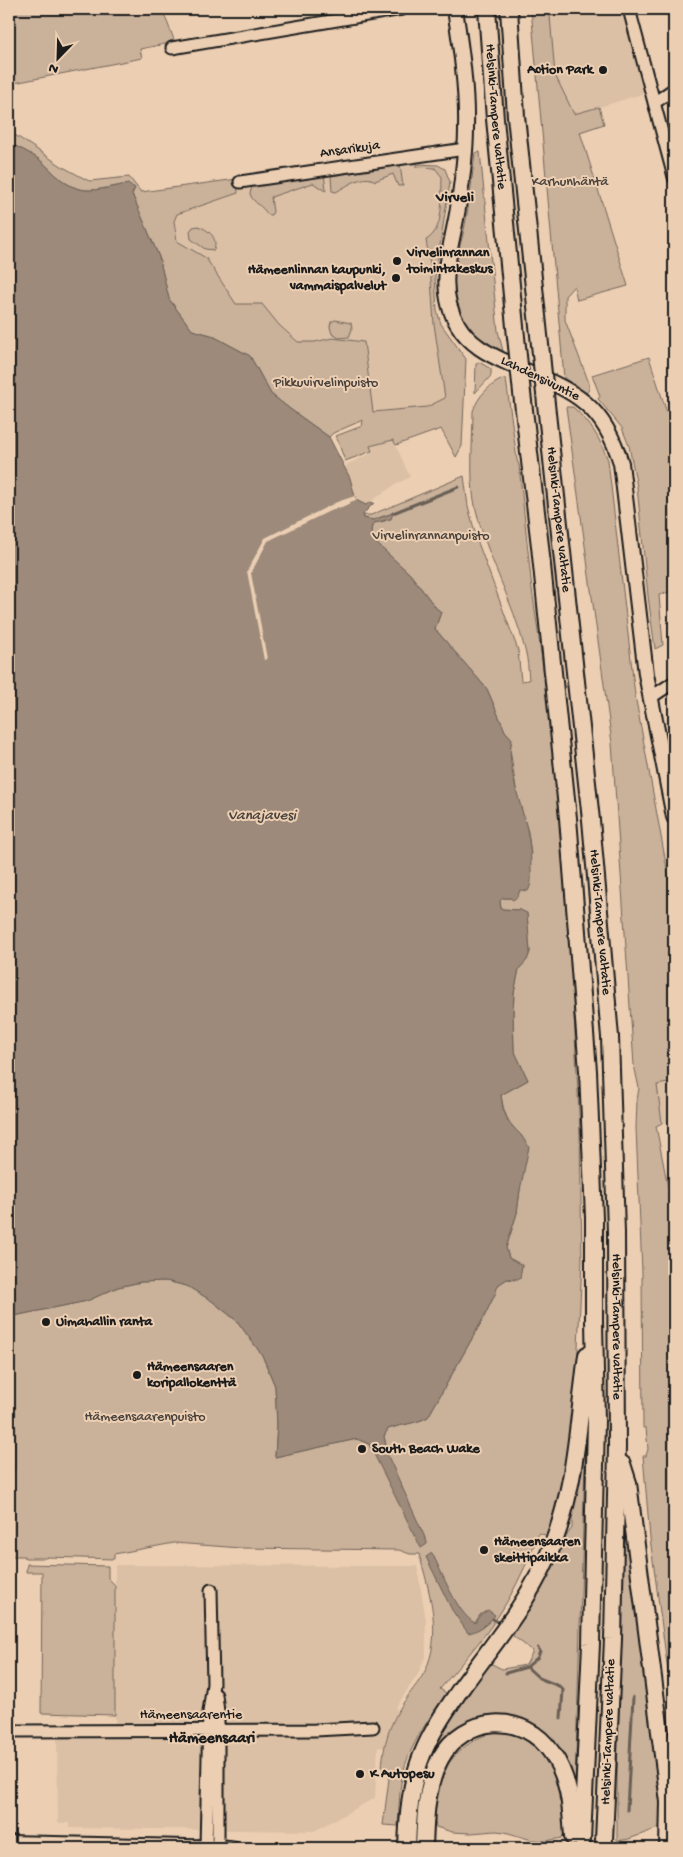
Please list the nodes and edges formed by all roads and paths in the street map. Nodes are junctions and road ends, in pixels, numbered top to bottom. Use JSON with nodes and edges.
{"nodes":[{"id":1,"x":402,"y":9,"type":"edge"},
{"id":2,"x":455,"y":9,"type":"edge"},
{"id":3,"x":487,"y":9,"type":"edge"},
{"id":4,"x":509,"y":9,"type":"edge"},
{"id":5,"x":628,"y":9,"type":"edge"},
{"id":6,"x":172,"y":48,"type":"dead end"},
{"id":7,"x":674,"y":89,"type":"edge"},
{"id":8,"x":654,"y":103,"type":"junction"},
{"id":9,"x":465,"y":149,"type":"junction"},
{"id":10,"x":674,"y":177,"type":"edge"},
{"id":11,"x":240,"y":182,"type":"dead end"},
{"id":12,"x":674,"y":682,"type":"edge"},
{"id":13,"x":650,"y":698,"type":"junction"},
{"id":14,"x":674,"y":817,"type":"edge"},
{"id":15,"x":594,"y":1320,"type":"junction"},
{"id":16,"x":617,"y":1446,"type":"junction"},
{"id":17,"x":211,"y":1590,"type":"dead end"},
{"id":18,"x":372,"y":1727,"type":"dead end"},
{"id":19,"x":9,"y":1730,"type":"edge"},
{"id":20,"x":213,"y":1730,"type":"junction"},
{"id":21,"x":672,"y":1805,"type":"edge"},
{"id":22,"x":604,"y":1840,"type":"dead end"},
{"id":23,"x":9,"y":1843,"type":"edge"},
{"id":24,"x":674,"y":1845,"type":"edge"},
{"id":25,"x":216,"y":1848,"type":"edge"},
{"id":26,"x":407,"y":1848,"type":"edge"},
{"id":27,"x":424,"y":1848,"type":"edge"},
{"id":28,"x":668,"y":1848,"type":"edge"}],
"edges":[{"from":1,"to":6,"type":"street"},
{"from":2,"to":9,"type":"main road","name":"Lahdensivuntie"},
{"from":3,"to":15,"type":"highway","name":"Helsinki-Tampere valtatie","bridge":true},
{"from":4,"to":16,"type":"highway","name":"Helsinki-Tampere valtatie","bridge":true},
{"from":5,"to":8,"type":"street"},
{"from":7,"to":8,"type":"street"},
{"from":8,"to":10,"type":"street"},
{"from":9,"to":11,"type":"street","name":"Ansarikuja"},
{"from":9,"to":13,"type":"main road","name":"Lahdensivuntie"},
{"from":12,"to":13,"type":"street"},
{"from":13,"to":14,"type":"main road","name":"Lahdensivuntie"},
{"from":15,"to":26,"type":"highway"},
{"from":15,"to":27,"type":"highway","name":"Helsinki-Tampere valtatie"},
{"from":16,"to":21,"type":"highway"},
{"from":16,"to":22,"type":"highway","name":"Helsinki-Tampere valtatie"},
{"from":17,"to":20,"type":"street"},
{"from":18,"to":20,"type":"street","name":"Hämeensaarentie"},
{"from":19,"to":20,"type":"street","name":"Hämeensaarentie"},
{"from":20,"to":25,"type":"street"},
{"from":21,"to":28,"type":"highway"},
{"from":23,"to":25,"type":"main road"},
{"from":24,"to":28,"type":"main road"}]}
